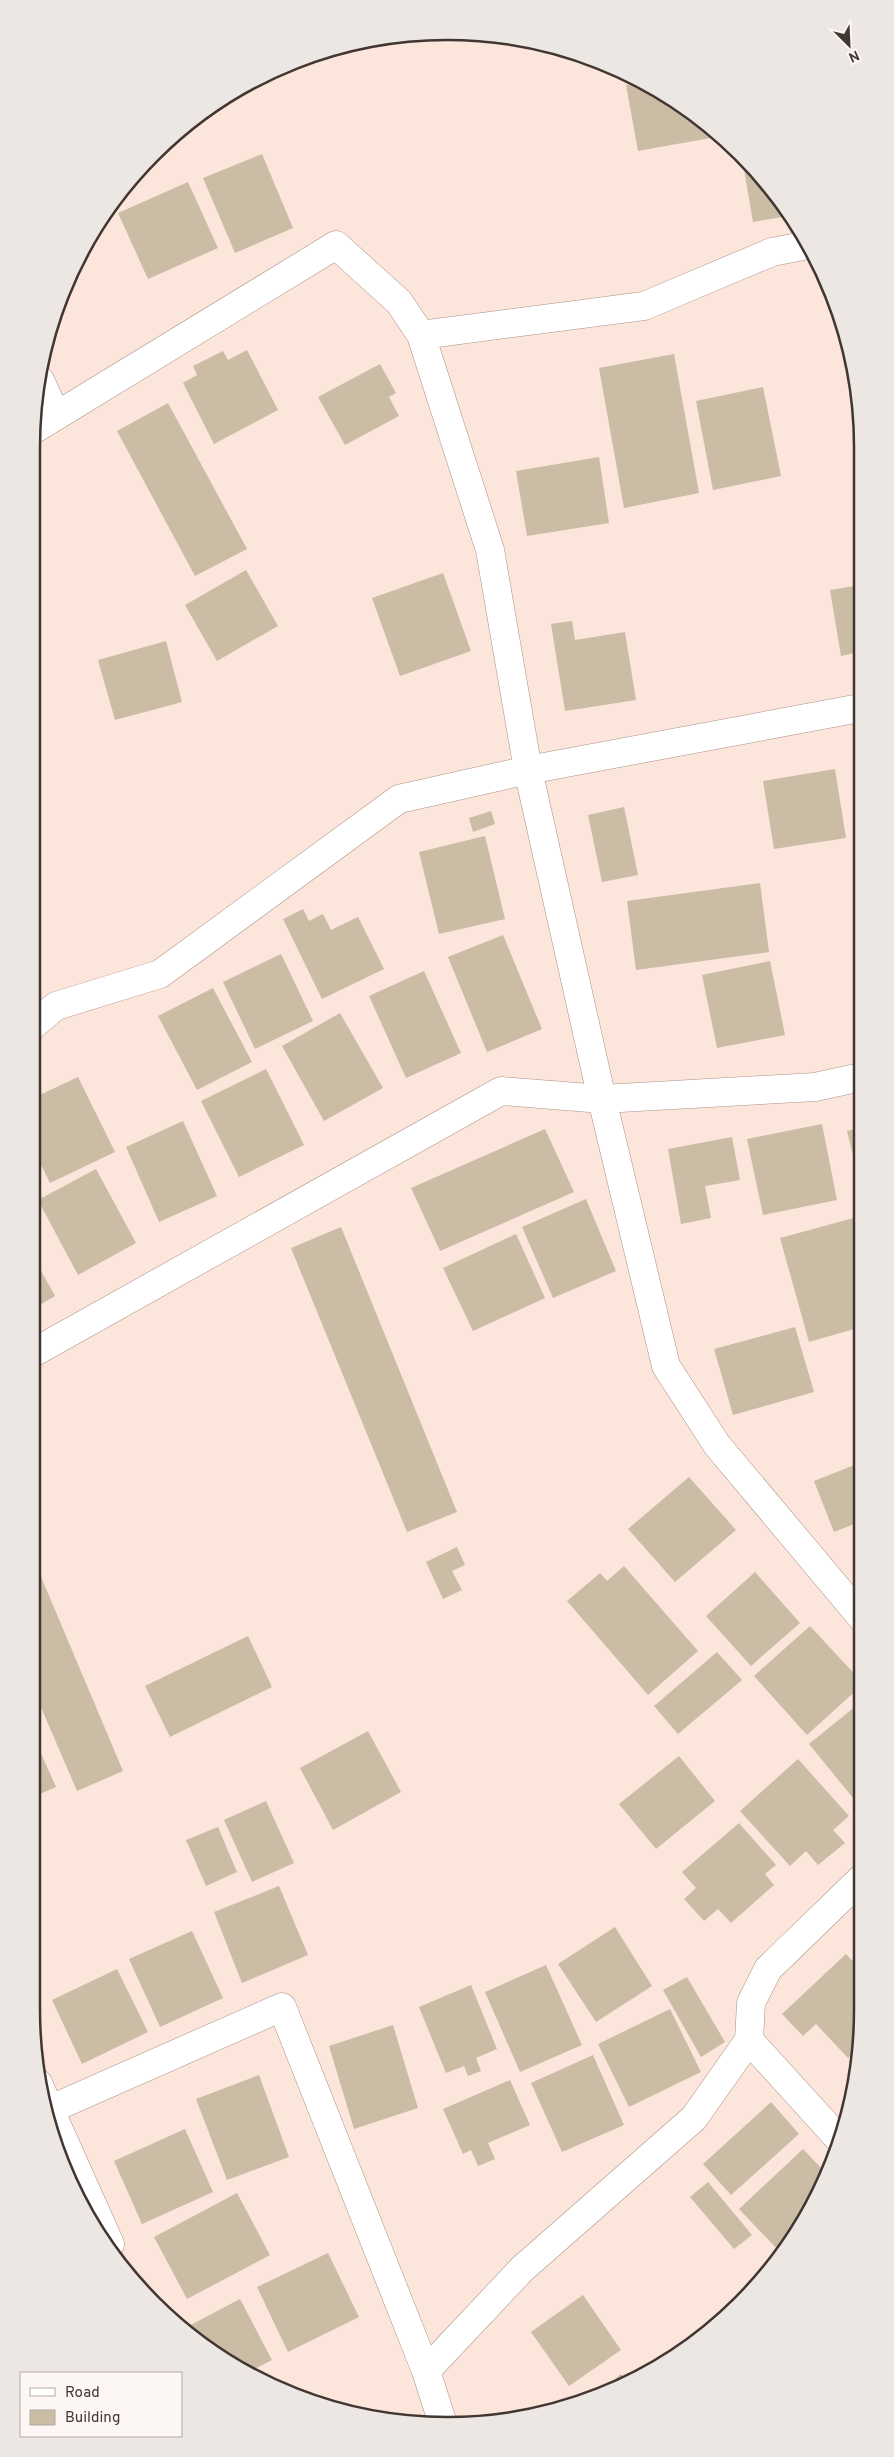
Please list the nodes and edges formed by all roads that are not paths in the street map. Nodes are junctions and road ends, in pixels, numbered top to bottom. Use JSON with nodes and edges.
{"nodes":[{"id":1,"x":800,"y":246,"type":"edge"},
{"id":2,"x":421,"y":335,"type":"junction"},
{"id":3,"x":44,"y":389,"type":"edge"},
{"id":4,"x":56,"y":414,"type":"junction"},
{"id":5,"x":41,"y":425,"type":"edge"},
{"id":6,"x":854,"y":709,"type":"edge"},
{"id":7,"x":528,"y":770,"type":"junction"},
{"id":8,"x":40,"y":1019,"type":"edge"},
{"id":9,"x":854,"y":1079,"type":"edge"},
{"id":10,"x":602,"y":1099,"type":"junction"},
{"id":11,"x":40,"y":1349,"type":"edge"},
{"id":12,"x":854,"y":1608,"type":"edge"},
{"id":13,"x":854,"y":1886,"type":"edge"},
{"id":14,"x":749,"y":2040,"type":"junction"},
{"id":15,"x":52,"y":2108,"type":"edge"},
{"id":16,"x":55,"y":2118,"type":"edge"},
{"id":17,"x":834,"y":2134,"type":"edge"},
{"id":18,"x":101,"y":2223,"type":"edge"},
{"id":19,"x":426,"y":2371,"type":"junction"},
{"id":20,"x":441,"y":2417,"type":"edge"}],
"edges":[{"from":1,"to":2,"type":"street"},
{"from":2,"to":4,"type":"street"},
{"from":2,"to":7,"type":"street"},
{"from":3,"to":4,"type":"street"},
{"from":4,"to":5,"type":"street"},
{"from":6,"to":7,"type":"street"},
{"from":7,"to":8,"type":"street"},
{"from":7,"to":10,"type":"street"},
{"from":9,"to":10,"type":"street"},
{"from":10,"to":11,"type":"street"},
{"from":10,"to":12,"type":"street"},
{"from":13,"to":14,"type":"street"},
{"from":14,"to":17,"type":"street"},
{"from":14,"to":19,"type":"street"},
{"from":15,"to":19,"type":"street"},
{"from":16,"to":18,"type":"street"},
{"from":19,"to":20,"type":"street"}]}
